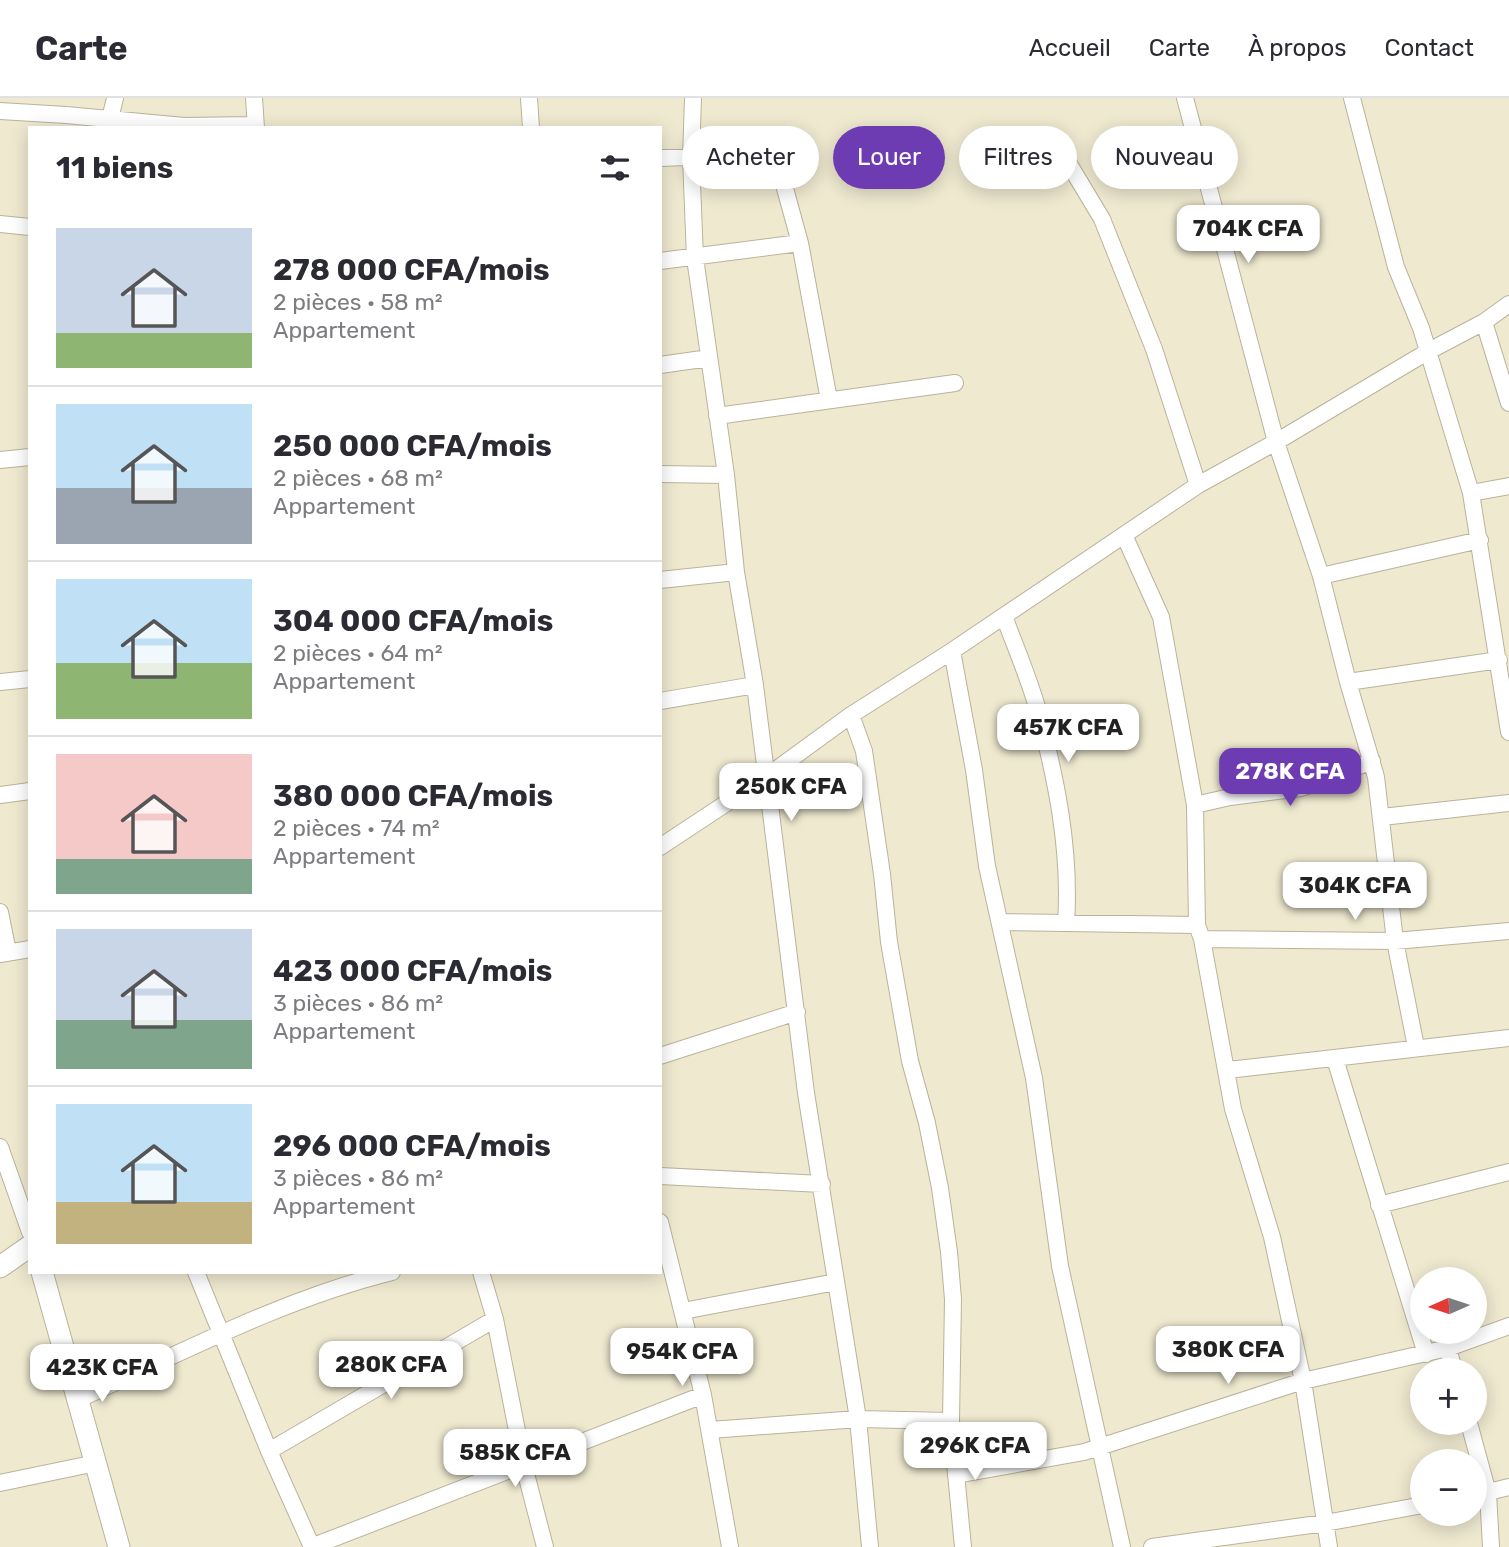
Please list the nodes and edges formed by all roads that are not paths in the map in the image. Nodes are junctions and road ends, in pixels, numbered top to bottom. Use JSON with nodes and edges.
{"nodes":[{"id":1,"x":115,"y":98,"type":"edge"},
{"id":2,"x":254,"y":98,"type":"edge"},
{"id":3,"x":529,"y":98,"type":"edge"},
{"id":4,"x":693,"y":98,"type":"edge"},
{"id":5,"x":1185,"y":98,"type":"edge"},
{"id":6,"x":1352,"y":98,"type":"edge"},
{"id":7,"x":0,"y":111,"type":"edge"},
{"id":8,"x":110,"y":119,"type":"junction"},
{"id":9,"x":65,"y":121,"type":"edge"},
{"id":10,"x":174,"y":126,"type":"edge"},
{"id":11,"x":256,"y":126,"type":"edge"},
{"id":12,"x":531,"y":126,"type":"edge"},
{"id":13,"x":692,"y":126,"type":"edge"},
{"id":14,"x":662,"y":158,"type":"edge"},
{"id":15,"x":682,"y":158,"type":"edge"},
{"id":16,"x":1077,"y":177,"type":"edge"},
{"id":17,"x":692,"y":189,"type":"edge"},
{"id":18,"x":785,"y":189,"type":"edge"},
{"id":19,"x":0,"y":224,"type":"edge"},
{"id":20,"x":28,"y":227,"type":"edge"},
{"id":21,"x":800,"y":243,"type":"junction"},
{"id":22,"x":695,"y":258,"type":"junction"},
{"id":23,"x":662,"y":261,"type":"edge"},
{"id":24,"x":1509,"y":304,"type":"edge"},
{"id":25,"x":1484,"y":322,"type":"junction"},
{"id":26,"x":1427,"y":352,"type":"junction"},
{"id":27,"x":709,"y":358,"type":"junction"},
{"id":28,"x":662,"y":365,"type":"edge"},
{"id":29,"x":955,"y":383,"type":"dead end"},
{"id":30,"x":829,"y":400,"type":"junction"},
{"id":31,"x":1509,"y":403,"type":"edge"},
{"id":32,"x":717,"y":416,"type":"junction"},
{"id":33,"x":1276,"y":442,"type":"junction"},
{"id":34,"x":28,"y":457,"type":"edge"},
{"id":35,"x":0,"y":460,"type":"edge"},
{"id":36,"x":662,"y":474,"type":"edge"},
{"id":37,"x":726,"y":475,"type":"junction"},
{"id":38,"x":1198,"y":485,"type":"junction"},
{"id":39,"x":1509,"y":486,"type":"edge"},
{"id":40,"x":1471,"y":493,"type":"junction"},
{"id":41,"x":1124,"y":536,"type":"junction"},
{"id":42,"x":1480,"y":540,"type":"junction"},
{"id":43,"x":736,"y":572,"type":"junction"},
{"id":44,"x":1321,"y":576,"type":"junction"},
{"id":45,"x":662,"y":580,"type":"edge"},
{"id":46,"x":1004,"y":616,"type":"junction"},
{"id":47,"x":952,"y":651,"type":"junction"},
{"id":48,"x":1499,"y":660,"type":"junction"},
{"id":49,"x":28,"y":679,"type":"edge"},
{"id":50,"x":0,"y":682,"type":"edge"},
{"id":51,"x":1348,"y":682,"type":"junction"},
{"id":52,"x":755,"y":685,"type":"junction"},
{"id":53,"x":662,"y":701,"type":"edge"},
{"id":54,"x":851,"y":715,"type":"junction"},
{"id":55,"x":1509,"y":732,"type":"edge"},
{"id":56,"x":1372,"y":761,"type":"junction"},
{"id":57,"x":766,"y":777,"type":"junction"},
{"id":58,"x":28,"y":791,"type":"edge"},
{"id":59,"x":0,"y":795,"type":"edge"},
{"id":60,"x":1509,"y":803,"type":"edge"},
{"id":61,"x":1195,"y":805,"type":"junction"},
{"id":62,"x":1382,"y":817,"type":"junction"},
{"id":63,"x":662,"y":846,"type":"edge"},
{"id":64,"x":0,"y":912,"type":"edge"},
{"id":65,"x":1000,"y":922,"type":"junction"},
{"id":66,"x":1066,"y":923,"type":"junction"},
{"id":67,"x":1509,"y":931,"type":"edge"},
{"id":68,"x":1200,"y":932,"type":"junction"},
{"id":69,"x":1395,"y":941,"type":"junction"},
{"id":70,"x":28,"y":949,"type":"edge"},
{"id":71,"x":4,"y":953,"type":"edge"},
{"id":72,"x":797,"y":1012,"type":"junction"},
{"id":73,"x":1509,"y":1038,"type":"edge"},
{"id":74,"x":1416,"y":1047,"type":"junction"},
{"id":75,"x":662,"y":1055,"type":"edge"},
{"id":76,"x":1335,"y":1059,"type":"junction"},
{"id":77,"x":1228,"y":1070,"type":"junction"},
{"id":78,"x":0,"y":1147,"type":"edge"},
{"id":79,"x":1509,"y":1172,"type":"edge"},
{"id":80,"x":662,"y":1176,"type":"edge"},
{"id":81,"x":822,"y":1184,"type":"junction"},
{"id":82,"x":1379,"y":1205,"type":"junction"},
{"id":83,"x":28,"y":1226,"type":"edge"},
{"id":84,"x":662,"y":1230,"type":"edge"},
{"id":85,"x":28,"y":1247,"type":"edge"},
{"id":86,"x":0,"y":1267,"type":"edge"},
{"id":87,"x":43,"y":1274,"type":"edge"},
{"id":88,"x":197,"y":1274,"type":"edge"},
{"id":89,"x":384,"y":1274,"type":"edge"},
{"id":90,"x":482,"y":1274,"type":"edge"},
{"id":91,"x":836,"y":1282,"type":"junction"},
{"id":92,"x":683,"y":1311,"type":"junction"},
{"id":93,"x":495,"y":1320,"type":"junction"},
{"id":94,"x":1509,"y":1326,"type":"edge"},
{"id":95,"x":220,"y":1335,"type":"junction"},
{"id":96,"x":1448,"y":1348,"type":"junction"},
{"id":97,"x":1426,"y":1354,"type":"junction"},
{"id":98,"x":1451,"y":1358,"type":"edge"},
{"id":99,"x":1303,"y":1381,"type":"junction"},
{"id":100,"x":703,"y":1395,"type":"junction"},
{"id":101,"x":79,"y":1399,"type":"junction"},
{"id":102,"x":858,"y":1419,"type":"junction"},
{"id":103,"x":951,"y":1421,"type":"junction"},
{"id":104,"x":709,"y":1430,"type":"junction"},
{"id":105,"x":1101,"y":1446,"type":"junction"},
{"id":106,"x":269,"y":1451,"type":"junction"},
{"id":107,"x":96,"y":1463,"type":"junction"},
{"id":108,"x":524,"y":1466,"type":"junction"},
{"id":109,"x":956,"y":1475,"type":"junction"},
{"id":110,"x":0,"y":1483,"type":"edge"},
{"id":111,"x":1509,"y":1487,"type":"edge"},
{"id":112,"x":1487,"y":1493,"type":"edge"},
{"id":113,"x":1410,"y":1507,"type":"edge"},
{"id":114,"x":1325,"y":1523,"type":"junction"},
{"id":115,"x":1487,"y":1523,"type":"edge"},
{"id":116,"x":120,"y":1547,"type":"edge"},
{"id":117,"x":312,"y":1547,"type":"edge"},
{"id":118,"x":545,"y":1547,"type":"edge"},
{"id":119,"x":730,"y":1547,"type":"edge"},
{"id":120,"x":870,"y":1547,"type":"edge"},
{"id":121,"x":962,"y":1547,"type":"edge"},
{"id":122,"x":1122,"y":1547,"type":"edge"},
{"id":123,"x":1152,"y":1547,"type":"edge"},
{"id":124,"x":1329,"y":1547,"type":"edge"},
{"id":125,"x":1491,"y":1547,"type":"edge"}],
"edges":[{"from":1,"to":8,"type":"street"},
{"from":2,"to":11,"type":"street"},
{"from":3,"to":12,"type":"street"},
{"from":4,"to":13,"type":"street"},
{"from":5,"to":33,"type":"street"},
{"from":6,"to":26,"type":"street"},
{"from":7,"to":9,"type":"street"},
{"from":8,"to":9,"type":"street"},
{"from":8,"to":10,"type":"street"},
{"from":14,"to":15,"type":"street"},
{"from":16,"to":38,"type":"street"},
{"from":17,"to":22,"type":"street"},
{"from":18,"to":21,"type":"street"},
{"from":19,"to":20,"type":"street"},
{"from":21,"to":22,"type":"street"},
{"from":21,"to":30,"type":"street"},
{"from":22,"to":23,"type":"street"},
{"from":22,"to":27,"type":"street"},
{"from":24,"to":25,"type":"street"},
{"from":25,"to":26,"type":"street"},
{"from":25,"to":31,"type":"street"},
{"from":26,"to":33,"type":"street"},
{"from":26,"to":40,"type":"street"},
{"from":27,"to":28,"type":"street"},
{"from":27,"to":32,"type":"street"},
{"from":29,"to":30,"type":"street"},
{"from":30,"to":32,"type":"street"},
{"from":32,"to":37,"type":"street"},
{"from":33,"to":38,"type":"street"},
{"from":33,"to":44,"type":"street"},
{"from":34,"to":35,"type":"street"},
{"from":36,"to":37,"type":"street"},
{"from":37,"to":43,"type":"street"},
{"from":38,"to":41,"type":"street"},
{"from":39,"to":40,"type":"street"},
{"from":40,"to":42,"type":"street"},
{"from":41,"to":46,"type":"street"},
{"from":41,"to":61,"type":"street"},
{"from":42,"to":44,"type":"street"},
{"from":42,"to":48,"type":"street"},
{"from":43,"to":45,"type":"street"},
{"from":43,"to":52,"type":"street"},
{"from":44,"to":51,"type":"street"},
{"from":46,"to":47,"type":"street"},
{"from":46,"to":66,"type":"street"},
{"from":47,"to":54,"type":"street"},
{"from":47,"to":65,"type":"street"},
{"from":48,"to":51,"type":"street"},
{"from":48,"to":55,"type":"street"},
{"from":49,"to":50,"type":"street"},
{"from":51,"to":56,"type":"street"},
{"from":52,"to":53,"type":"street"},
{"from":52,"to":57,"type":"street"},
{"from":54,"to":57,"type":"street"},
{"from":54,"to":103,"type":"street"},
{"from":56,"to":61,"type":"street"},
{"from":56,"to":62,"type":"street"},
{"from":57,"to":63,"type":"street"},
{"from":57,"to":72,"type":"street"},
{"from":58,"to":59,"type":"street"},
{"from":60,"to":62,"type":"street"},
{"from":61,"to":68,"type":"street"},
{"from":62,"to":69,"type":"street"},
{"from":64,"to":71,"type":"street"},
{"from":65,"to":66,"type":"street"},
{"from":65,"to":105,"type":"street"},
{"from":66,"to":68,"type":"street"},
{"from":67,"to":69,"type":"street"},
{"from":68,"to":69,"type":"street"},
{"from":68,"to":77,"type":"street"},
{"from":69,"to":74,"type":"street"},
{"from":70,"to":71,"type":"street"},
{"from":72,"to":75,"type":"street"},
{"from":72,"to":81,"type":"street"},
{"from":73,"to":74,"type":"street"},
{"from":74,"to":76,"type":"street"},
{"from":76,"to":77,"type":"street"},
{"from":76,"to":82,"type":"street"},
{"from":77,"to":99,"type":"street"},
{"from":78,"to":83,"type":"street"},
{"from":79,"to":82,"type":"street"},
{"from":80,"to":81,"type":"street"},
{"from":81,"to":91,"type":"street"},
{"from":82,"to":97,"type":"street"},
{"from":84,"to":92,"type":"street"},
{"from":85,"to":86,"type":"street"},
{"from":87,"to":101,"type":"street"},
{"from":88,"to":95,"type":"street"},
{"from":89,"to":95,"type":"street"},
{"from":90,"to":93,"type":"street"},
{"from":91,"to":92,"type":"street"},
{"from":91,"to":102,"type":"street"},
{"from":92,"to":100,"type":"street"},
{"from":93,"to":106,"type":"street"},
{"from":93,"to":108,"type":"street"},
{"from":94,"to":96,"type":"street"},
{"from":95,"to":101,"type":"street"},
{"from":95,"to":106,"type":"street"},
{"from":96,"to":97,"type":"street"},
{"from":96,"to":98,"type":"street"},
{"from":97,"to":99,"type":"street"},
{"from":99,"to":105,"type":"street"},
{"from":99,"to":114,"type":"street"},
{"from":100,"to":104,"type":"street"},
{"from":100,"to":108,"type":"street"},
{"from":101,"to":107,"type":"street"},
{"from":102,"to":103,"type":"street"},
{"from":102,"to":104,"type":"street"},
{"from":102,"to":120,"type":"street"},
{"from":103,"to":109,"type":"street"},
{"from":104,"to":119,"type":"street"},
{"from":105,"to":109,"type":"street"},
{"from":105,"to":122,"type":"street"},
{"from":106,"to":117,"type":"street"},
{"from":107,"to":110,"type":"street"},
{"from":107,"to":116,"type":"street"},
{"from":108,"to":117,"type":"street"},
{"from":108,"to":118,"type":"street"},
{"from":109,"to":121,"type":"street"},
{"from":111,"to":112,"type":"street"},
{"from":113,"to":114,"type":"street"},
{"from":114,"to":123,"type":"street"},
{"from":114,"to":124,"type":"street"},
{"from":115,"to":125,"type":"street"}]}
